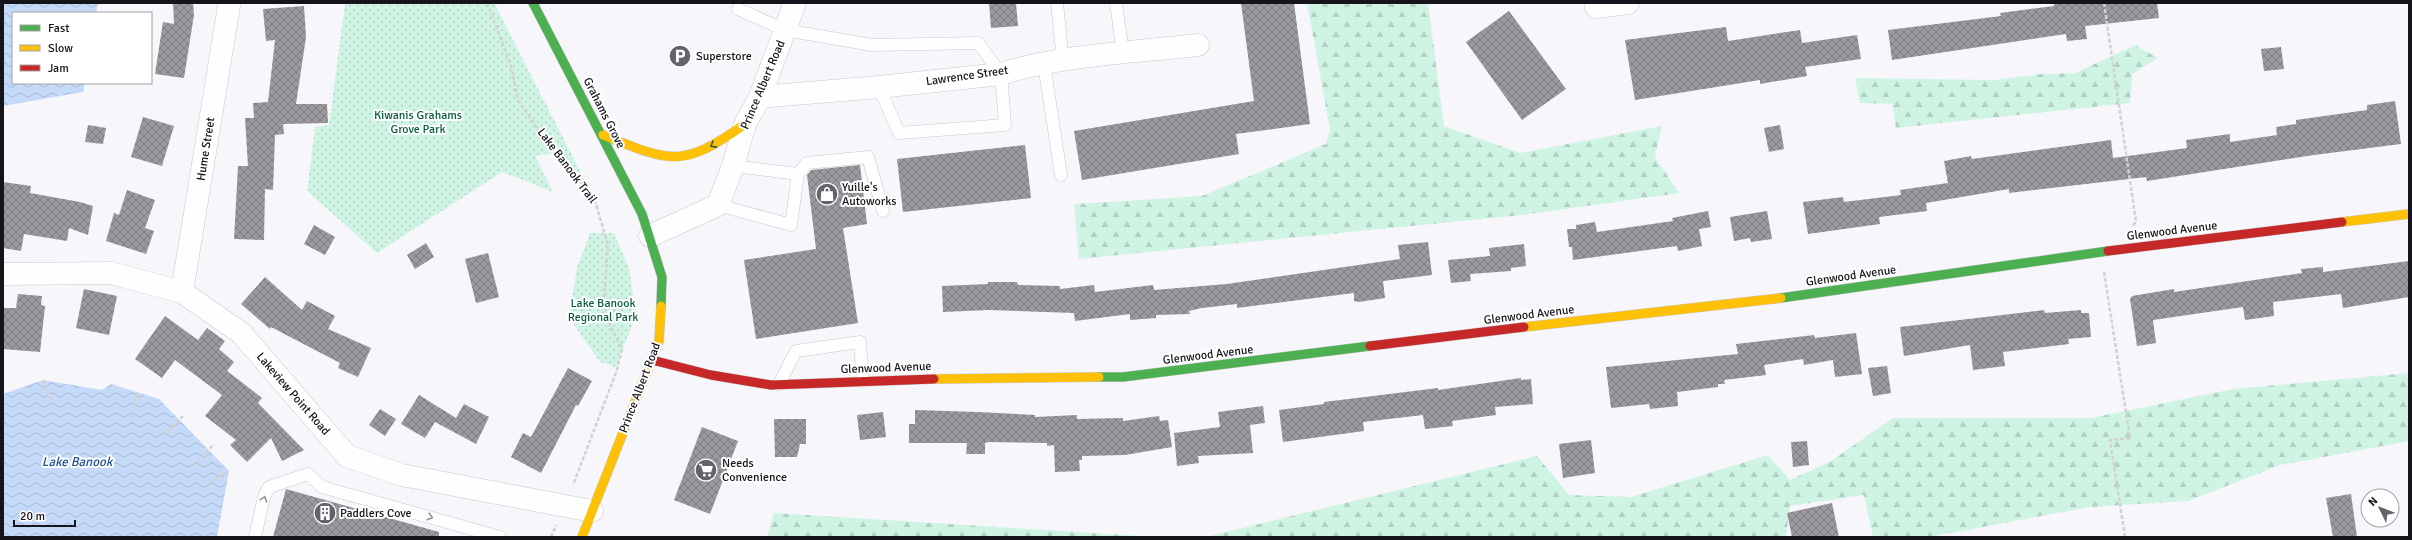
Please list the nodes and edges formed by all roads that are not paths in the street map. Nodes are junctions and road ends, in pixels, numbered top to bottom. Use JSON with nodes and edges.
{"nodes":[{"id":1,"x":533,"y":3,"type":"edge"},
{"id":2,"x":794,"y":3,"type":"edge"},
{"id":3,"x":1057,"y":3,"type":"edge"},
{"id":4,"x":1116,"y":3,"type":"edge"},
{"id":5,"x":1628,"y":3,"type":"edge"},
{"id":6,"x":229,"y":6,"type":"dead end"},
{"id":7,"x":1596,"y":8,"type":"dead end"},
{"id":8,"x":738,"y":9,"type":"dead end"},
{"id":9,"x":785,"y":30,"type":"junction"},
{"id":10,"x":1198,"y":45,"type":"dead end"},
{"id":11,"x":1123,"y":54,"type":"junction"},
{"id":12,"x":1053,"y":62,"type":"junction"},
{"id":13,"x":1001,"y":74,"type":"junction"},
{"id":14,"x":879,"y":87,"type":"junction"},
{"id":15,"x":760,"y":97,"type":"junction"},
{"id":16,"x":745,"y":124,"type":"junction"},
{"id":17,"x":603,"y":136,"type":"junction"},
{"id":18,"x":733,"y":166,"type":"junction"},
{"id":19,"x":798,"y":174,"type":"junction"},
{"id":20,"x":1061,"y":174,"type":"dead end"},
{"id":21,"x":718,"y":205,"type":"junction"},
{"id":22,"x":884,"y":211,"type":"dead end"},
{"id":23,"x":2409,"y":214,"type":"edge"},
{"id":24,"x":650,"y":236,"type":"junction"},
{"id":25,"x":3,"y":274,"type":"edge"},
{"id":26,"x":182,"y":292,"type":"junction"},
{"id":27,"x":652,"y":360,"type":"junction"},
{"id":28,"x":863,"y":381,"type":"junction"},
{"id":29,"x":779,"y":384,"type":"junction"},
{"id":30,"x":592,"y":511,"type":"junction"},
{"id":31,"x":255,"y":537,"type":"edge"},
{"id":32,"x":500,"y":537,"type":"edge"},
{"id":33,"x":582,"y":537,"type":"edge"}],
"edges":[{"from":1,"to":17,"type":"street","name":"Grahams Grove"},
{"from":2,"to":9,"type":"street","name":"Prince Albert Road"},
{"from":3,"to":12,"type":"lane"},
{"from":4,"to":11,"type":"lane"},
{"from":5,"to":7,"type":"street"},
{"from":6,"to":26,"type":"street","name":"Hume Street"},
{"from":8,"to":9,"type":"lane"},
{"from":9,"to":13,"type":"lane"},
{"from":9,"to":15,"type":"street","name":"Prince Albert Road"},
{"from":10,"to":11,"type":"street","name":"Lawrence Street"},
{"from":11,"to":12,"type":"street","name":"Lawrence Street"},
{"from":12,"to":13,"type":"street","name":"Lawrence Street"},
{"from":12,"to":20,"type":"lane"},
{"from":13,"to":14,"type":"street","name":"Lawrence Street"},
{"from":13,"to":14,"type":"lane"},
{"from":14,"to":15,"type":"street","name":"Lawrence Street"},
{"from":15,"to":16,"type":"street","name":"Prince Albert Road"},
{"from":16,"to":17,"type":"street","one_way":true},
{"from":16,"to":18,"type":"street","name":"Prince Albert Road"},
{"from":17,"to":24,"type":"street","name":"Grahams Grove"},
{"from":18,"to":19,"type":"lane"},
{"from":18,"to":21,"type":"street","name":"Prince Albert Road"},
{"from":19,"to":21,"type":"lane"},
{"from":19,"to":22,"type":"lane"},
{"from":21,"to":24,"type":"street"},
{"from":23,"to":28,"type":"street","name":"Glenwood Avenue"},
{"from":24,"to":27,"type":"street","name":"Prince Albert Road"},
{"from":25,"to":26,"type":"street","name":"Lakeview Point Road"},
{"from":26,"to":30,"type":"street","name":"Lakeview Point Road"},
{"from":27,"to":29,"type":"street","name":"Glenwood Avenue"},
{"from":27,"to":30,"type":"street","name":"Prince Albert Road"},
{"from":28,"to":29,"type":"street","name":"Glenwood Avenue"},
{"from":28,"to":29,"type":"lane"},
{"from":30,"to":33,"type":"street","name":"Prince Albert Road"},
{"from":31,"to":32,"type":"lane","one_way":true}]}
